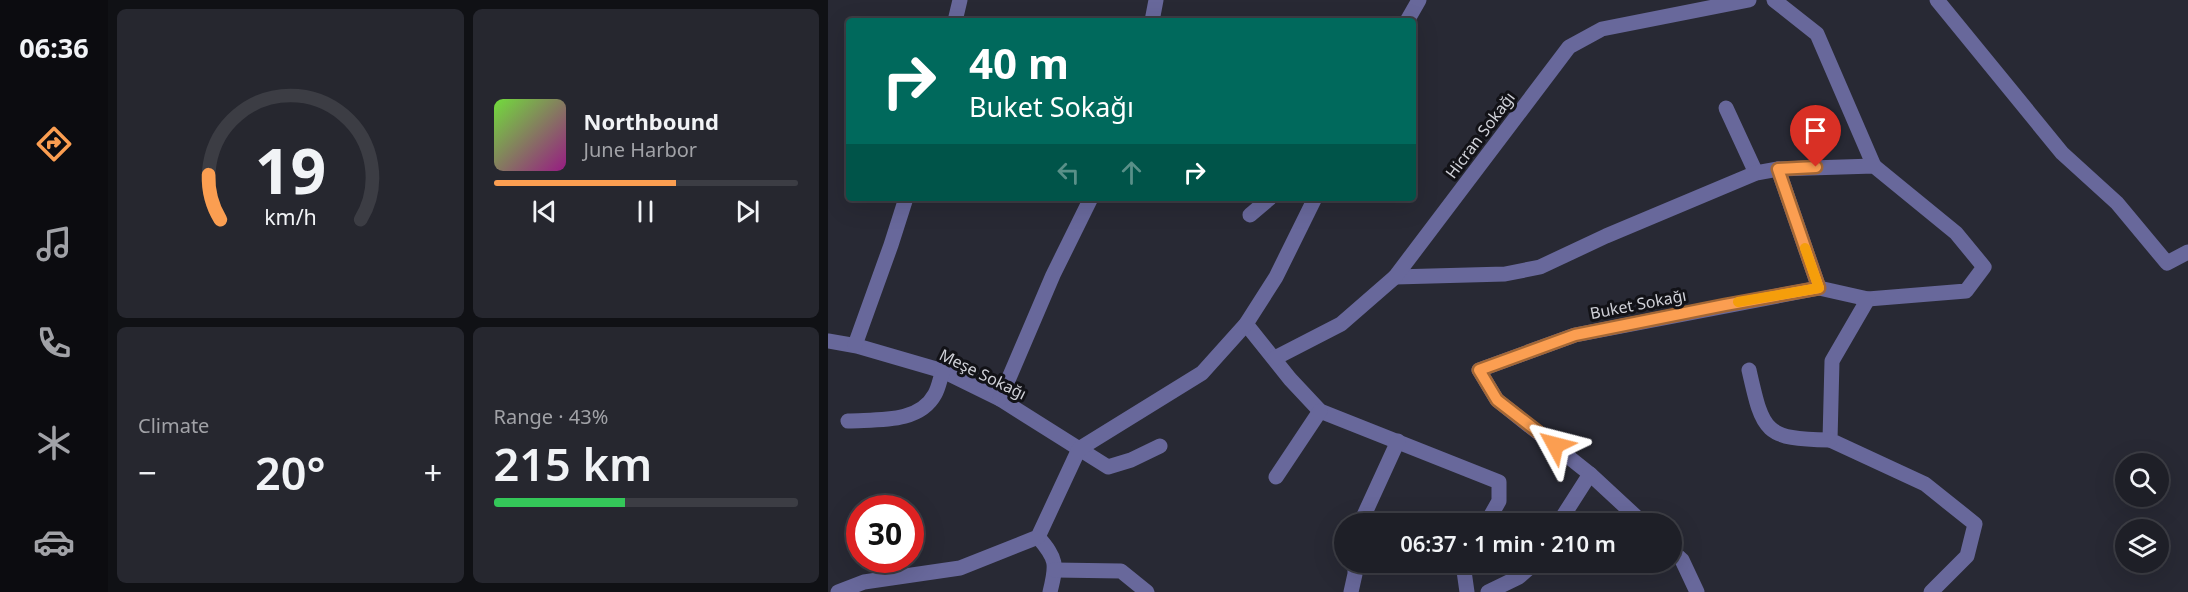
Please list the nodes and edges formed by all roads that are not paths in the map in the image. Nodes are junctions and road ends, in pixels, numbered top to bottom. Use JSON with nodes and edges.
{"nodes":[{"id":1,"x":960,"y":0,"type":"edge"},
{"id":2,"x":1156,"y":0,"type":"edge"},
{"id":3,"x":1419,"y":0,"type":"edge"},
{"id":4,"x":1749,"y":0,"type":"edge"},
{"id":5,"x":1773,"y":0,"type":"edge"},
{"id":6,"x":1937,"y":0,"type":"edge"},
{"id":7,"x":957,"y":18,"type":"edge"},
{"id":8,"x":1153,"y":18,"type":"edge"},
{"id":9,"x":1409,"y":18,"type":"edge"},
{"id":10,"x":1726,"y":108,"type":"dead end"},
{"id":11,"x":1874,"y":166,"type":"junction"},
{"id":12,"x":1778,"y":169,"type":"junction"},
{"id":13,"x":1756,"y":173,"type":"junction"},
{"id":14,"x":905,"y":201,"type":"edge"},
{"id":15,"x":1090,"y":201,"type":"edge"},
{"id":16,"x":1266,"y":201,"type":"edge"},
{"id":17,"x":1314,"y":201,"type":"edge"},
{"id":18,"x":1250,"y":215,"type":"dead end"},
{"id":19,"x":2188,"y":252,"type":"edge"},
{"id":20,"x":1395,"y":277,"type":"junction"},
{"id":21,"x":1819,"y":288,"type":"junction"},
{"id":22,"x":1868,"y":299,"type":"junction"},
{"id":23,"x":1246,"y":324,"type":"junction"},
{"id":24,"x":828,"y":341,"type":"edge"},
{"id":25,"x":855,"y":345,"type":"junction"},
{"id":26,"x":1275,"y":358,"type":"junction"},
{"id":27,"x":1749,"y":369,"type":"dead end"},
{"id":28,"x":943,"y":371,"type":"junction"},
{"id":29,"x":1000,"y":399,"type":"junction"},
{"id":30,"x":1320,"y":411,"type":"junction"},
{"id":31,"x":848,"y":421,"type":"dead end"},
{"id":32,"x":1830,"y":440,"type":"junction"},
{"id":33,"x":1398,"y":441,"type":"junction"},
{"id":34,"x":1160,"y":446,"type":"dead end"},
{"id":35,"x":1079,"y":449,"type":"junction"},
{"id":36,"x":1590,"y":474,"type":"junction"},
{"id":37,"x":1276,"y":477,"type":"dead end"},
{"id":38,"x":1365,"y":513,"type":"edge"},
{"id":39,"x":1492,"y":513,"type":"edge"},
{"id":40,"x":1565,"y":513,"type":"edge"},
{"id":41,"x":1632,"y":513,"type":"edge"},
{"id":42,"x":1038,"y":537,"type":"junction"},
{"id":43,"x":1682,"y":560,"type":"edge"},
{"id":44,"x":1055,"y":570,"type":"junction"},
{"id":45,"x":1355,"y":573,"type":"edge"},
{"id":46,"x":1464,"y":573,"type":"edge"},
{"id":47,"x":1524,"y":573,"type":"edge"},
{"id":48,"x":838,"y":592,"type":"edge"},
{"id":49,"x":1050,"y":592,"type":"edge"},
{"id":50,"x":1148,"y":592,"type":"edge"},
{"id":51,"x":1351,"y":592,"type":"edge"},
{"id":52,"x":1467,"y":592,"type":"edge"},
{"id":53,"x":1488,"y":592,"type":"edge"},
{"id":54,"x":1697,"y":592,"type":"edge"},
{"id":55,"x":1931,"y":592,"type":"edge"}],
"edges":[{"from":1,"to":7,"type":"street"},
{"from":2,"to":8,"type":"street"},
{"from":3,"to":9,"type":"street"},
{"from":4,"to":20,"type":"street","name":"Hicran Sokağı"},
{"from":5,"to":11,"type":"street"},
{"from":6,"to":19,"type":"street"},
{"from":10,"to":13,"type":"street"},
{"from":11,"to":12,"type":"street"},
{"from":11,"to":22,"type":"street","name":"Buket Sokağı"},
{"from":12,"to":13,"type":"street"},
{"from":12,"to":21,"type":"street"},
{"from":13,"to":20,"type":"street"},
{"from":14,"to":25,"type":"street"},
{"from":15,"to":29,"type":"street"},
{"from":16,"to":18,"type":"street"},
{"from":17,"to":23,"type":"street"},
{"from":20,"to":26,"type":"street","name":"Hicran Sokağı"},
{"from":21,"to":22,"type":"street","name":"Buket Sokağı"},
{"from":21,"to":36,"type":"street","name":"Buket Sokağı"},
{"from":22,"to":32,"type":"street"},
{"from":23,"to":26,"type":"street"},
{"from":23,"to":35,"type":"street"},
{"from":24,"to":25,"type":"street","name":"Meşe Sokağı"},
{"from":25,"to":28,"type":"street","name":"Meşe Sokağı"},
{"from":26,"to":30,"type":"street"},
{"from":27,"to":32,"type":"street"},
{"from":28,"to":29,"type":"street","name":"Meşe Sokağı"},
{"from":28,"to":31,"type":"street"},
{"from":29,"to":35,"type":"street","name":"Meşe Sokağı"},
{"from":30,"to":33,"type":"street"},
{"from":30,"to":37,"type":"street"},
{"from":32,"to":55,"type":"street"},
{"from":33,"to":38,"type":"street"},
{"from":33,"to":39,"type":"street"},
{"from":34,"to":35,"type":"street","name":"Meşe Sokağı"},
{"from":35,"to":42,"type":"street"},
{"from":36,"to":40,"type":"street"},
{"from":36,"to":41,"type":"street","name":"Buket Sokağı"},
{"from":42,"to":44,"type":"street"},
{"from":42,"to":48,"type":"street"},
{"from":43,"to":54,"type":"street"},
{"from":44,"to":49,"type":"street"},
{"from":44,"to":50,"type":"street"},
{"from":45,"to":51,"type":"street"},
{"from":46,"to":52,"type":"street"},
{"from":47,"to":53,"type":"street"}]}
